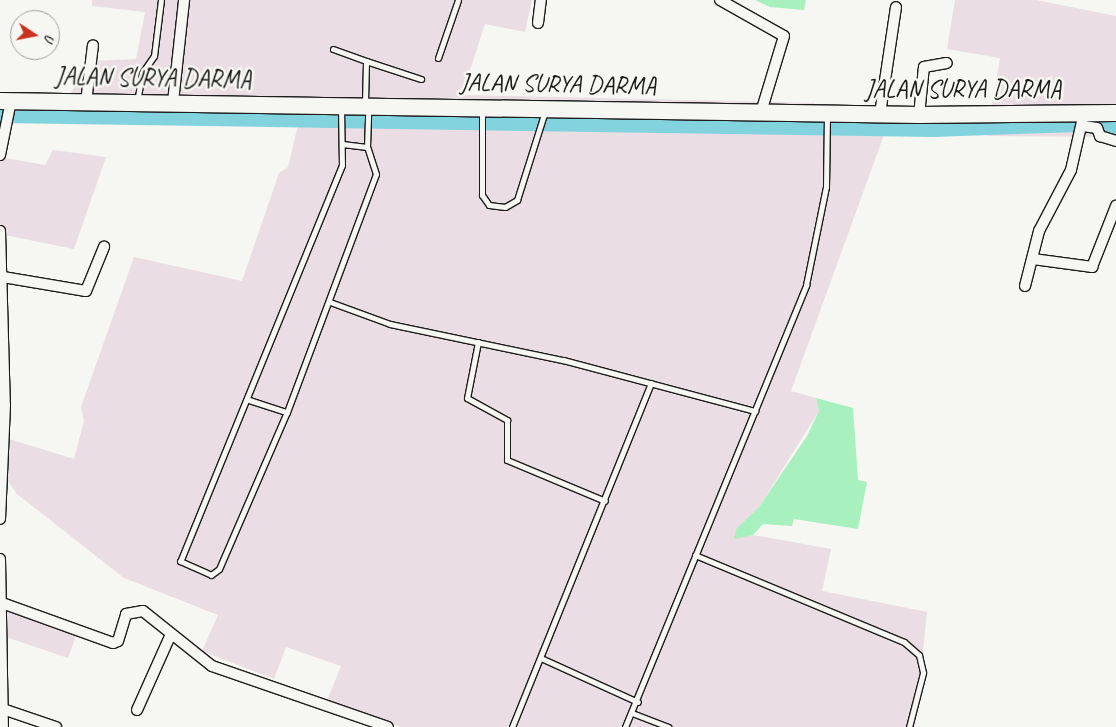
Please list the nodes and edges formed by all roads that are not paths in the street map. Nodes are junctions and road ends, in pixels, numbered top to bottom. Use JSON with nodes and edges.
{"nodes":[{"id":1,"x":161,"y":0,"type":"edge"},
{"id":2,"x":184,"y":0,"type":"edge"},
{"id":3,"x":458,"y":0,"type":"edge"},
{"id":4,"x":542,"y":0,"type":"edge"},
{"id":5,"x":720,"y":0,"type":"edge"},
{"id":6,"x":896,"y":7,"type":"dead end"},
{"id":7,"x":538,"y":23,"type":"dead end"},
{"id":8,"x":93,"y":45,"type":"dead end"},
{"id":9,"x":333,"y":49,"type":"dead end"},
{"id":10,"x":438,"y":58,"type":"dead end"},
{"id":11,"x":366,"y":61,"type":"junction"},
{"id":12,"x":947,"y":63,"type":"dead end"},
{"id":13,"x":421,"y":79,"type":"dead end"},
{"id":14,"x":86,"y":102,"type":"junction"},
{"id":15,"x":137,"y":102,"type":"junction"},
{"id":16,"x":173,"y":102,"type":"junction"},
{"id":17,"x":7,"y":103,"type":"edge"},
{"id":18,"x":366,"y":109,"type":"junction"},
{"id":19,"x":341,"y":110,"type":"junction"},
{"id":20,"x":545,"y":110,"type":"junction"},
{"id":21,"x":482,"y":111,"type":"junction"},
{"id":22,"x":761,"y":112,"type":"junction"},
{"id":23,"x":1116,"y":113,"type":"edge"},
{"id":24,"x":880,"y":114,"type":"junction"},
{"id":25,"x":918,"y":115,"type":"junction"},
{"id":26,"x":827,"y":116,"type":"junction"},
{"id":27,"x":1089,"y":122,"type":"junction"},
{"id":28,"x":1116,"y":141,"type":"edge"},
{"id":29,"x":344,"y":143,"type":"junction"},
{"id":30,"x":367,"y":147,"type":"junction"},
{"id":31,"x":0,"y":154,"type":"edge"},
{"id":32,"x":1115,"y":211,"type":"edge"},
{"id":33,"x":0,"y":232,"type":"edge"},
{"id":34,"x":104,"y":247,"type":"dead end"},
{"id":35,"x":1033,"y":259,"type":"junction"},
{"id":36,"x":1,"y":264,"type":"edge"},
{"id":37,"x":3,"y":277,"type":"junction"},
{"id":38,"x":1025,"y":286,"type":"dead end"},
{"id":39,"x":330,"y":302,"type":"junction"},
{"id":40,"x":478,"y":342,"type":"junction"},
{"id":41,"x":651,"y":383,"type":"junction"},
{"id":42,"x":249,"y":400,"type":"junction"},
{"id":43,"x":2,"y":405,"type":"edge"},
{"id":44,"x":287,"y":412,"type":"junction"},
{"id":45,"x":755,"y":412,"type":"junction"},
{"id":46,"x":605,"y":501,"type":"junction"},
{"id":47,"x":0,"y":519,"type":"edge"},
{"id":48,"x":696,"y":555,"type":"junction"},
{"id":49,"x":0,"y":559,"type":"edge"},
{"id":50,"x":2,"y":603,"type":"junction"},
{"id":51,"x":171,"y":634,"type":"junction"},
{"id":52,"x":543,"y":660,"type":"junction"},
{"id":53,"x":638,"y":702,"type":"junction"},
{"id":54,"x":3,"y":709,"type":"junction"},
{"id":55,"x":138,"y":710,"type":"dead end"},
{"id":56,"x":632,"y":713,"type":"junction"},
{"id":57,"x":3,"y":727,"type":"edge"},
{"id":58,"x":56,"y":727,"type":"edge"},
{"id":59,"x":388,"y":727,"type":"edge"},
{"id":60,"x":512,"y":727,"type":"edge"},
{"id":61,"x":625,"y":727,"type":"edge"},
{"id":62,"x":668,"y":727,"type":"edge"},
{"id":63,"x":909,"y":727,"type":"edge"}],
"edges":[{"from":1,"to":15,"type":"lane"},
{"from":2,"to":16,"type":"street"},
{"from":3,"to":10,"type":"lane"},
{"from":4,"to":7,"type":"street"},
{"from":5,"to":22,"type":"street"},
{"from":6,"to":24,"type":"street"},
{"from":8,"to":14,"type":"street"},
{"from":9,"to":11,"type":"lane"},
{"from":11,"to":13,"type":"lane"},
{"from":11,"to":18,"type":"lane"},
{"from":12,"to":25,"type":"street"},
{"from":14,"to":15,"type":"main road","name":"JALAN SURYA DARMA"},
{"from":14,"to":17,"type":"main road","name":"JALAN SURYA DARMA"},
{"from":15,"to":16,"type":"main road","name":"JALAN SURYA DARMA"},
{"from":16,"to":19,"type":"main road","name":"JALAN SURYA DARMA"},
{"from":17,"to":31,"type":"street"},
{"from":18,"to":19,"type":"main road","name":"JALAN SURYA DARMA"},
{"from":18,"to":21,"type":"main road","name":"JALAN SURYA DARMA"},
{"from":18,"to":30,"type":"lane"},
{"from":19,"to":29,"type":"lane"},
{"from":20,"to":21,"type":"main road","name":"JALAN SURYA DARMA"},
{"from":20,"to":21,"type":"lane"},
{"from":20,"to":22,"type":"main road","name":"JALAN SURYA DARMA"},
{"from":22,"to":26,"type":"main road","name":"JALAN SURYA DARMA"},
{"from":23,"to":27,"type":"main road","name":"JALAN SURYA DARMA"},
{"from":24,"to":25,"type":"main road","name":"JALAN SURYA DARMA"},
{"from":24,"to":26,"type":"main road","name":"JALAN SURYA DARMA"},
{"from":25,"to":27,"type":"main road","name":"JALAN SURYA DARMA"},
{"from":26,"to":45,"type":"lane"},
{"from":27,"to":28,"type":"street"},
{"from":27,"to":35,"type":"street"},
{"from":29,"to":30,"type":"lane"},
{"from":29,"to":42,"type":"lane"},
{"from":30,"to":39,"type":"lane"},
{"from":32,"to":35,"type":"street"},
{"from":33,"to":36,"type":"street"},
{"from":34,"to":37,"type":"street"},
{"from":35,"to":38,"type":"street"},
{"from":36,"to":37,"type":"street"},
{"from":37,"to":43,"type":"street"},
{"from":39,"to":40,"type":"lane"},
{"from":39,"to":44,"type":"lane"},
{"from":40,"to":41,"type":"lane"},
{"from":40,"to":46,"type":"lane"},
{"from":41,"to":45,"type":"lane"},
{"from":41,"to":46,"type":"lane"},
{"from":42,"to":44,"type":"lane"},
{"from":42,"to":44,"type":"lane"},
{"from":43,"to":47,"type":"street"},
{"from":45,"to":48,"type":"lane"},
{"from":46,"to":52,"type":"lane"},
{"from":48,"to":53,"type":"lane"},
{"from":48,"to":63,"type":"lane"},
{"from":49,"to":50,"type":"street"},
{"from":50,"to":51,"type":"street"},
{"from":50,"to":54,"type":"street"},
{"from":51,"to":55,"type":"street"},
{"from":51,"to":59,"type":"street"},
{"from":52,"to":53,"type":"lane"},
{"from":52,"to":60,"type":"lane"},
{"from":53,"to":56,"type":"lane"},
{"from":54,"to":57,"type":"street"},
{"from":54,"to":58,"type":"street"},
{"from":56,"to":61,"type":"lane"},
{"from":56,"to":62,"type":"lane"}]}
